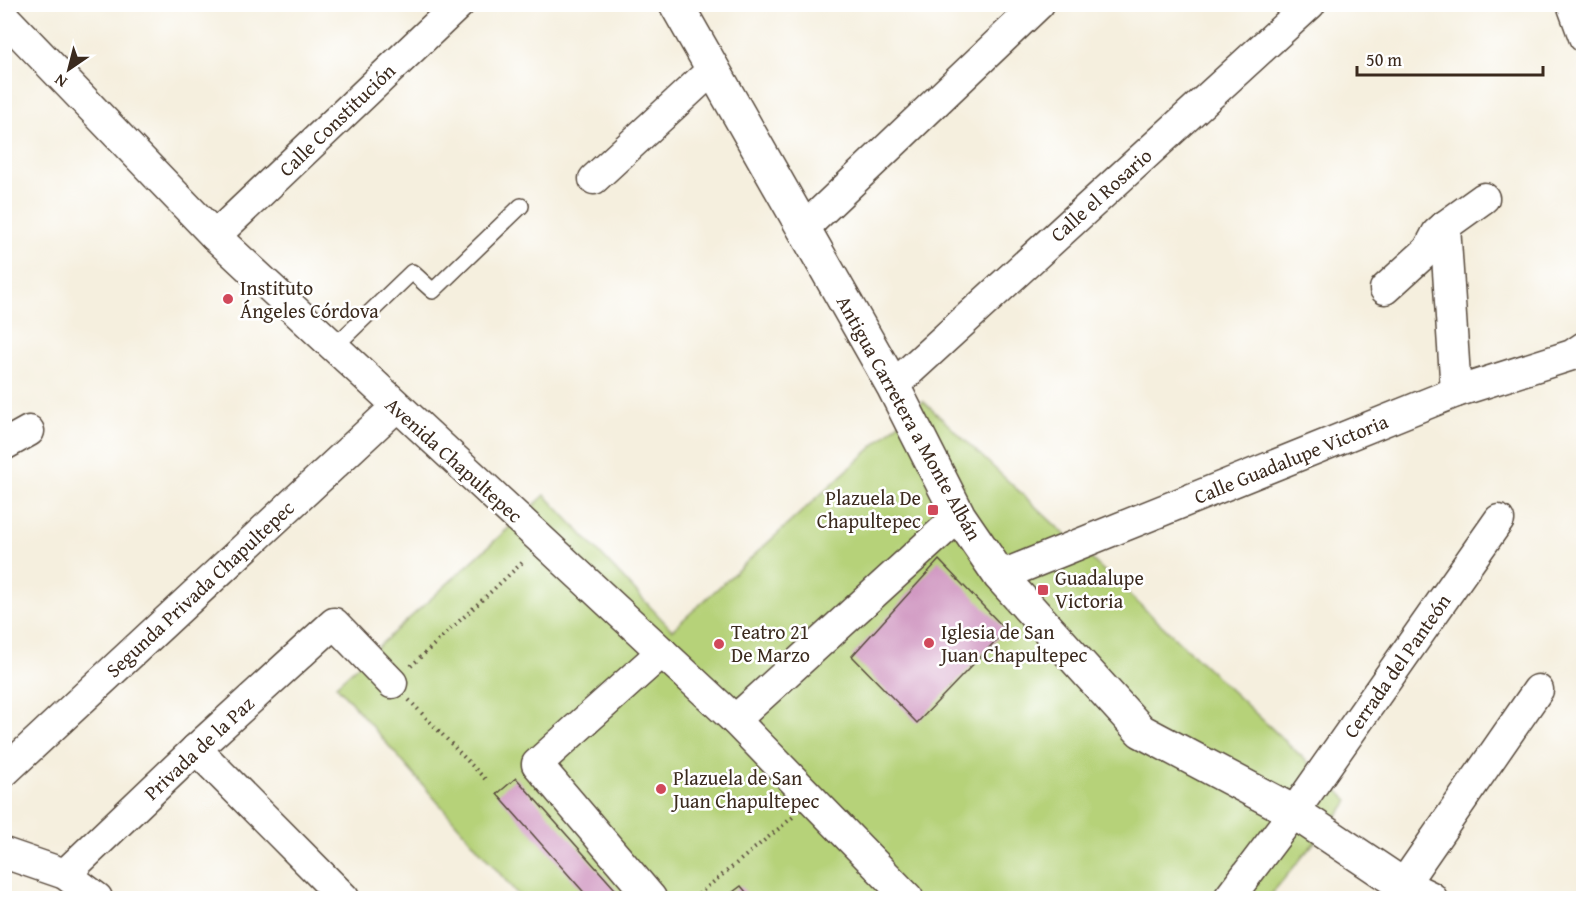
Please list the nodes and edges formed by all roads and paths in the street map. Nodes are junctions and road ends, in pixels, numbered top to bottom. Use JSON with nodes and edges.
{"nodes":[{"id":1,"x":459,"y":4,"type":"edge"},
{"id":2,"x":676,"y":4,"type":"edge"},
{"id":3,"x":1039,"y":4,"type":"edge"},
{"id":4,"x":1572,"y":4,"type":"edge"},
{"id":5,"x":1309,"y":5,"type":"edge"},
{"id":6,"x":4,"y":17,"type":"edge"},
{"id":7,"x":1584,"y":37,"type":"edge"},
{"id":8,"x":714,"y":68,"type":"junction"},
{"id":9,"x":594,"y":180,"type":"dead end"},
{"id":10,"x":1484,"y":198,"type":"dead end"},
{"id":11,"x":521,"y":206,"type":"dead end"},
{"id":12,"x":1445,"y":226,"type":"junction"},
{"id":13,"x":804,"y":228,"type":"junction"},
{"id":14,"x":215,"y":236,"type":"junction"},
{"id":15,"x":1385,"y":289,"type":"dead end"},
{"id":16,"x":334,"y":347,"type":"junction"},
{"id":17,"x":1580,"y":352,"type":"edge"},
{"id":18,"x":892,"y":386,"type":"junction"},
{"id":19,"x":1456,"y":392,"type":"junction"},
{"id":20,"x":396,"y":407,"type":"junction"},
{"id":21,"x":959,"y":516,"type":"junction"},
{"id":22,"x":1499,"y":520,"type":"dead end"},
{"id":23,"x":545,"y":542,"type":"junction"},
{"id":24,"x":1000,"y":576,"type":"junction"},
{"id":25,"x":662,"y":652,"type":"junction"},
{"id":26,"x":392,"y":683,"type":"junction"},
{"id":27,"x":1538,"y":690,"type":"dead end"},
{"id":28,"x":735,"y":720,"type":"junction"},
{"id":29,"x":196,"y":749,"type":"junction"},
{"id":30,"x":4,"y":772,"type":"edge"},
{"id":31,"x":488,"y":782,"type":"dead end"},
{"id":32,"x":813,"y":800,"type":"junction"},
{"id":33,"x":1294,"y":813,"type":"junction"},
{"id":34,"x":4,"y":853,"type":"edge"},
{"id":35,"x":65,"y":874,"type":"junction"},
{"id":36,"x":1417,"y":892,"type":"edge"},
{"id":37,"x":97,"y":898,"type":"edge"},
{"id":38,"x":344,"y":898,"type":"edge"},
{"id":39,"x":651,"y":898,"type":"edge"},
{"id":40,"x":694,"y":898,"type":"edge"},
{"id":41,"x":908,"y":898,"type":"edge"},
{"id":42,"x":1228,"y":898,"type":"edge"}],
"edges":[{"from":1,"to":14,"type":"street","name":"Calle Constitución"},
{"from":2,"to":8,"type":"street","name":"Antigua Carretera a Monte Albán"},
{"from":3,"to":13,"type":"street"},
{"from":4,"to":7,"type":"street"},
{"from":5,"to":18,"type":"street","name":"Calle el Rosario"},
{"from":6,"to":14,"type":"street","name":"Avenida Chapultepec"},
{"from":8,"to":9,"type":"street"},
{"from":8,"to":13,"type":"street","name":"Antigua Carretera a Monte Albán"},
{"from":10,"to":12,"type":"street"},
{"from":11,"to":16,"type":"lane"},
{"from":12,"to":15,"type":"street"},
{"from":12,"to":19,"type":"street"},
{"from":13,"to":18,"type":"street","name":"Antigua Carretera a Monte Albán"},
{"from":14,"to":16,"type":"street","name":"Avenida Chapultepec"},
{"from":16,"to":20,"type":"street","name":"Avenida Chapultepec"},
{"from":17,"to":19,"type":"street","name":"Calle Guadalupe Victoria"},
{"from":18,"to":21,"type":"street","name":"Antigua Carretera a Monte Albán"},
{"from":19,"to":24,"type":"street","name":"Calle Guadalupe Victoria"},
{"from":20,"to":23,"type":"street","name":"Avenida Chapultepec"},
{"from":20,"to":30,"type":"street","name":"Segunda Privada Chapultepec"},
{"from":21,"to":24,"type":"street","name":"Antigua Carretera a Monte Albán"},
{"from":21,"to":28,"type":"street"},
{"from":22,"to":33,"type":"street","name":"Cerrada del Panteón"},
{"from":23,"to":25,"type":"street","name":"Avenida Chapultepec"},
{"from":23,"to":26,"type":"path"},
{"from":24,"to":33,"type":"street","name":"Antigua Carretera a Monte Albán"},
{"from":25,"to":28,"type":"street","name":"Avenida Chapultepec"},
{"from":25,"to":39,"type":"street"},
{"from":26,"to":29,"type":"street","name":"Privada de la Paz"},
{"from":26,"to":31,"type":"path"},
{"from":27,"to":36,"type":"street"},
{"from":28,"to":32,"type":"street","name":"Avenida Chapultepec"},
{"from":29,"to":35,"type":"street","name":"Privada de la Paz"},
{"from":29,"to":38,"type":"street"},
{"from":32,"to":40,"type":"path"},
{"from":32,"to":41,"type":"street","name":"Avenida Chapultepec"},
{"from":33,"to":36,"type":"street","name":"Antigua Carretera a Monte Albán"},
{"from":33,"to":42,"type":"street"},
{"from":34,"to":35,"type":"street"},
{"from":35,"to":37,"type":"street"}]}
